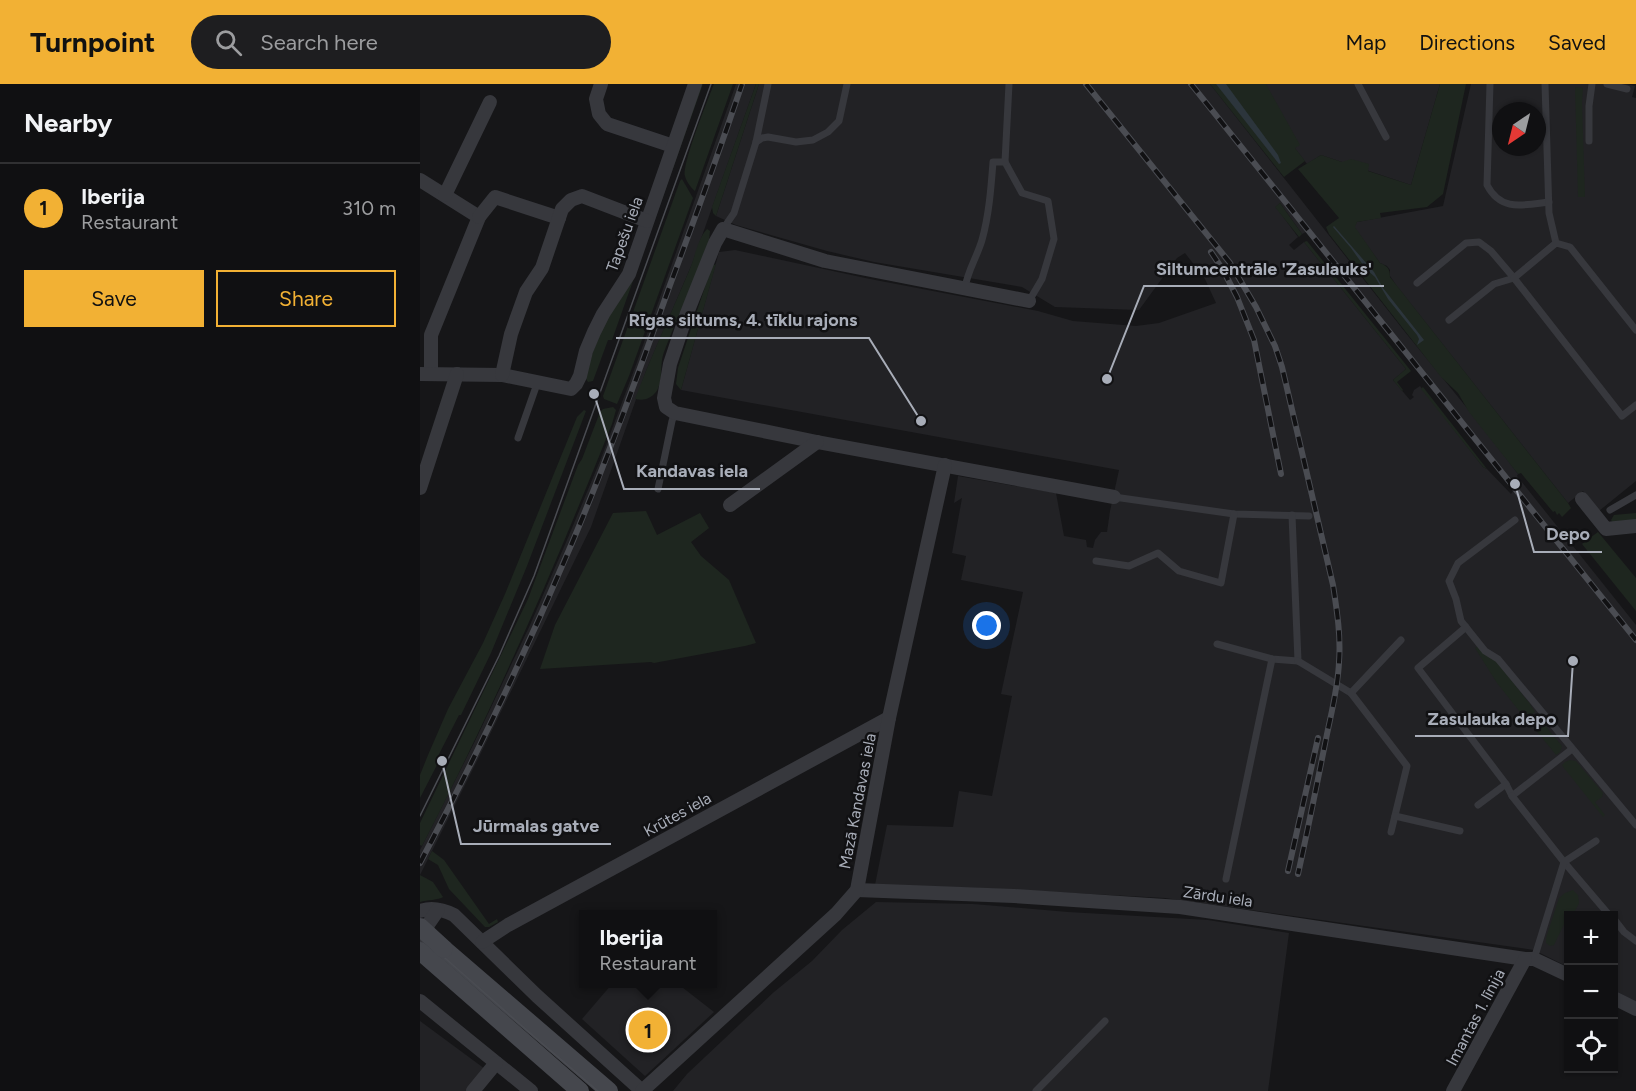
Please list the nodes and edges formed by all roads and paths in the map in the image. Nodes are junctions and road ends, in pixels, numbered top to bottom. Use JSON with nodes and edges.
{"nodes":[{"id":1,"x":601,"y":84,"type":"edge"},
{"id":2,"x":695,"y":84,"type":"edge"},
{"id":3,"x":768,"y":84,"type":"edge"},
{"id":4,"x":847,"y":84,"type":"edge"},
{"id":5,"x":1008,"y":84,"type":"edge"},
{"id":6,"x":1358,"y":84,"type":"edge"},
{"id":7,"x":1490,"y":84,"type":"edge"},
{"id":8,"x":1545,"y":84,"type":"edge"},
{"id":9,"x":1592,"y":84,"type":"edge"},
{"id":10,"x":1607,"y":84,"type":"edge"},
{"id":11,"x":1628,"y":89,"type":"dead end"},
{"id":12,"x":490,"y":102,"type":"dead end"},
{"id":13,"x":1386,"y":137,"type":"dead end"},
{"id":14,"x":1589,"y":141,"type":"dead end"},
{"id":15,"x":756,"y":142,"type":"junction"},
{"id":16,"x":673,"y":146,"type":"junction"},
{"id":17,"x":1005,"y":162,"type":"junction"},
{"id":18,"x":420,"y":180,"type":"edge"},
{"id":19,"x":445,"y":195,"type":"junction"},
{"id":20,"x":1549,"y":202,"type":"junction"},
{"id":21,"x":478,"y":217,"type":"junction"},
{"id":22,"x":559,"y":218,"type":"junction"},
{"id":23,"x":647,"y":221,"type":"junction"},
{"id":24,"x":723,"y":229,"type":"junction"},
{"id":25,"x":1556,"y":243,"type":"junction"},
{"id":26,"x":1514,"y":278,"type":"junction"},
{"id":27,"x":1417,"y":283,"type":"dead end"},
{"id":28,"x":965,"y":288,"type":"junction"},
{"id":29,"x":1029,"y":301,"type":"joint"},
{"id":30,"x":1449,"y":320,"type":"dead end"},
{"id":31,"x":1636,"y":330,"type":"edge"},
{"id":32,"x":425,"y":374,"type":"edge"},
{"id":33,"x":457,"y":374,"type":"junction"},
{"id":34,"x":502,"y":375,"type":"junction"},
{"id":35,"x":538,"y":381,"type":"junction"},
{"id":36,"x":1636,"y":405,"type":"edge"},
{"id":37,"x":671,"y":410,"type":"junction"},
{"id":38,"x":518,"y":438,"type":"dead end"},
{"id":39,"x":817,"y":442,"type":"junction"},
{"id":40,"x":945,"y":465,"type":"junction"},
{"id":41,"x":420,"y":488,"type":"edge"},
{"id":42,"x":658,"y":489,"type":"dead end"},
{"id":43,"x":1636,"y":495,"type":"edge"},
{"id":44,"x":1114,"y":496,"type":"joint"},
{"id":45,"x":1582,"y":499,"type":"dead end"},
{"id":46,"x":730,"y":505,"type":"dead end"},
{"id":47,"x":1610,"y":510,"type":"dead end"},
{"id":48,"x":1234,"y":514,"type":"junction"},
{"id":49,"x":1292,"y":515,"type":"junction"},
{"id":50,"x":1309,"y":516,"type":"dead end"},
{"id":51,"x":1515,"y":520,"type":"dead end"},
{"id":52,"x":1636,"y":526,"type":"edge"},
{"id":53,"x":1096,"y":561,"type":"dead end"},
{"id":54,"x":1466,"y":627,"type":"junction"},
{"id":55,"x":1401,"y":640,"type":"dead end"},
{"id":56,"x":1217,"y":644,"type":"dead end"},
{"id":57,"x":1272,"y":659,"type":"junction"},
{"id":58,"x":1298,"y":661,"type":"junction"},
{"id":59,"x":1351,"y":693,"type":"junction"},
{"id":60,"x":889,"y":718,"type":"junction"},
{"id":61,"x":1572,"y":749,"type":"junction"},
{"id":62,"x":1506,"y":784,"type":"junction"},
{"id":63,"x":1512,"y":796,"type":"junction"},
{"id":64,"x":1478,"y":805,"type":"dead end"},
{"id":65,"x":1395,"y":816,"type":"junction"},
{"id":66,"x":1636,"y":825,"type":"edge"},
{"id":67,"x":1460,"y":831,"type":"dead end"},
{"id":68,"x":1391,"y":832,"type":"dead end"},
{"id":69,"x":1596,"y":841,"type":"dead end"},
{"id":70,"x":1564,"y":862,"type":"junction"},
{"id":71,"x":1226,"y":879,"type":"dead end"},
{"id":72,"x":857,"y":890,"type":"junction"},
{"id":73,"x":438,"y":910,"type":"junction"},
{"id":74,"x":420,"y":911,"type":"edge"},
{"id":75,"x":1607,"y":911,"type":"edge"},
{"id":76,"x":1618,"y":925,"type":"edge"},
{"id":77,"x":420,"y":927,"type":"edge"},
{"id":78,"x":420,"y":940,"type":"edge"},
{"id":79,"x":1636,"y":941,"type":"edge"},
{"id":80,"x":482,"y":942,"type":"junction"},
{"id":81,"x":420,"y":951,"type":"edge"},
{"id":82,"x":439,"y":957,"type":"junction"},
{"id":83,"x":1530,"y":959,"type":"junction"},
{"id":84,"x":1564,"y":973,"type":"edge"},
{"id":85,"x":420,"y":1000,"type":"edge"},
{"id":86,"x":1618,"y":1000,"type":"edge"},
{"id":87,"x":1636,"y":1009,"type":"edge"},
{"id":88,"x":1105,"y":1021,"type":"dead end"},
{"id":89,"x":496,"y":1063,"type":"junction"},
{"id":90,"x":473,"y":1091,"type":"edge"},
{"id":91,"x":531,"y":1091,"type":"edge"},
{"id":92,"x":580,"y":1091,"type":"edge"},
{"id":93,"x":609,"y":1091,"type":"edge"},
{"id":94,"x":642,"y":1091,"type":"edge"},
{"id":95,"x":1036,"y":1091,"type":"edge"},
{"id":96,"x":1453,"y":1091,"type":"edge"}],
"edges":[{"from":1,"to":16,"type":"street"},
{"from":2,"to":16,"type":"street","name":"Tapešu iela"},
{"from":3,"to":15,"type":"lane"},
{"from":4,"to":15,"type":"lane"},
{"from":5,"to":17,"type":"lane"},
{"from":6,"to":13,"type":"lane"},
{"from":7,"to":20,"type":"lane"},
{"from":8,"to":20,"type":"lane"},
{"from":9,"to":14,"type":"lane"},
{"from":10,"to":11,"type":"lane"},
{"from":12,"to":19,"type":"street"},
{"from":15,"to":24,"type":"lane"},
{"from":16,"to":23,"type":"street","name":"Tapešu iela"},
{"from":17,"to":28,"type":"lane"},
{"from":17,"to":29,"type":"lane"},
{"from":18,"to":19,"type":"street"},
{"from":19,"to":21,"type":"street"},
{"from":20,"to":25,"type":"lane"},
{"from":21,"to":22,"type":"street"},
{"from":21,"to":32,"type":"street"},
{"from":22,"to":23,"type":"street"},
{"from":22,"to":34,"type":"street"},
{"from":23,"to":35,"type":"street","name":"Tapešu iela"},
{"from":24,"to":28,"type":"street"},
{"from":24,"to":37,"type":"street"},
{"from":25,"to":26,"type":"lane"},
{"from":25,"to":31,"type":"lane"},
{"from":26,"to":27,"type":"lane"},
{"from":26,"to":30,"type":"lane"},
{"from":26,"to":36,"type":"lane"},
{"from":28,"to":29,"type":"street"},
{"from":32,"to":33,"type":"street"},
{"from":33,"to":34,"type":"street"},
{"from":33,"to":41,"type":"street"},
{"from":34,"to":35,"type":"street"},
{"from":35,"to":38,"type":"lane"},
{"from":37,"to":39,"type":"street"},
{"from":37,"to":42,"type":"lane"},
{"from":39,"to":40,"type":"street"},
{"from":39,"to":46,"type":"street"},
{"from":40,"to":44,"type":"street"},
{"from":40,"to":60,"type":"street","name":"Mazā Kandavas iela"},
{"from":43,"to":47,"type":"lane"},
{"from":44,"to":48,"type":"lane"},
{"from":45,"to":52,"type":"street"},
{"from":48,"to":49,"type":"lane"},
{"from":48,"to":53,"type":"lane"},
{"from":49,"to":50,"type":"lane"},
{"from":49,"to":58,"type":"lane"},
{"from":51,"to":54,"type":"lane"},
{"from":54,"to":61,"type":"lane"},
{"from":54,"to":62,"type":"lane"},
{"from":55,"to":59,"type":"lane"},
{"from":56,"to":57,"type":"lane"},
{"from":57,"to":58,"type":"lane"},
{"from":57,"to":71,"type":"lane"},
{"from":58,"to":59,"type":"lane"},
{"from":59,"to":65,"type":"lane"},
{"from":60,"to":72,"type":"street","name":"Mazā Kandavas iela"},
{"from":60,"to":80,"type":"street","name":"Krūtes iela"},
{"from":61,"to":63,"type":"lane"},
{"from":61,"to":66,"type":"lane"},
{"from":62,"to":63,"type":"lane"},
{"from":62,"to":64,"type":"lane"},
{"from":63,"to":70,"type":"lane"},
{"from":65,"to":67,"type":"lane"},
{"from":65,"to":68,"type":"lane"},
{"from":69,"to":70,"type":"lane"},
{"from":70,"to":75,"type":"lane"},
{"from":70,"to":83,"type":"lane"},
{"from":72,"to":83,"type":"street","name":"Zārdu iela"},
{"from":72,"to":94,"type":"street","name":"Mazā Kandavas iela"},
{"from":73,"to":74,"type":"street"},
{"from":73,"to":78,"type":"street"},
{"from":73,"to":80,"type":"street"},
{"from":76,"to":79,"type":"lane"},
{"from":77,"to":82,"type":"main road","bridge":true},
{"from":80,"to":94,"type":"street"},
{"from":81,"to":82,"type":"main road"},
{"from":82,"to":92,"type":"main road"},
{"from":82,"to":93,"type":"main road"},
{"from":83,"to":84,"type":"street","name":"Zārdu iela"},
{"from":83,"to":96,"type":"street","name":"Imantas 1. līnija"},
{"from":85,"to":89,"type":"street"},
{"from":86,"to":87,"type":"street"},
{"from":88,"to":95,"type":"lane"},
{"from":89,"to":90,"type":"street"},
{"from":89,"to":91,"type":"street"}]}
